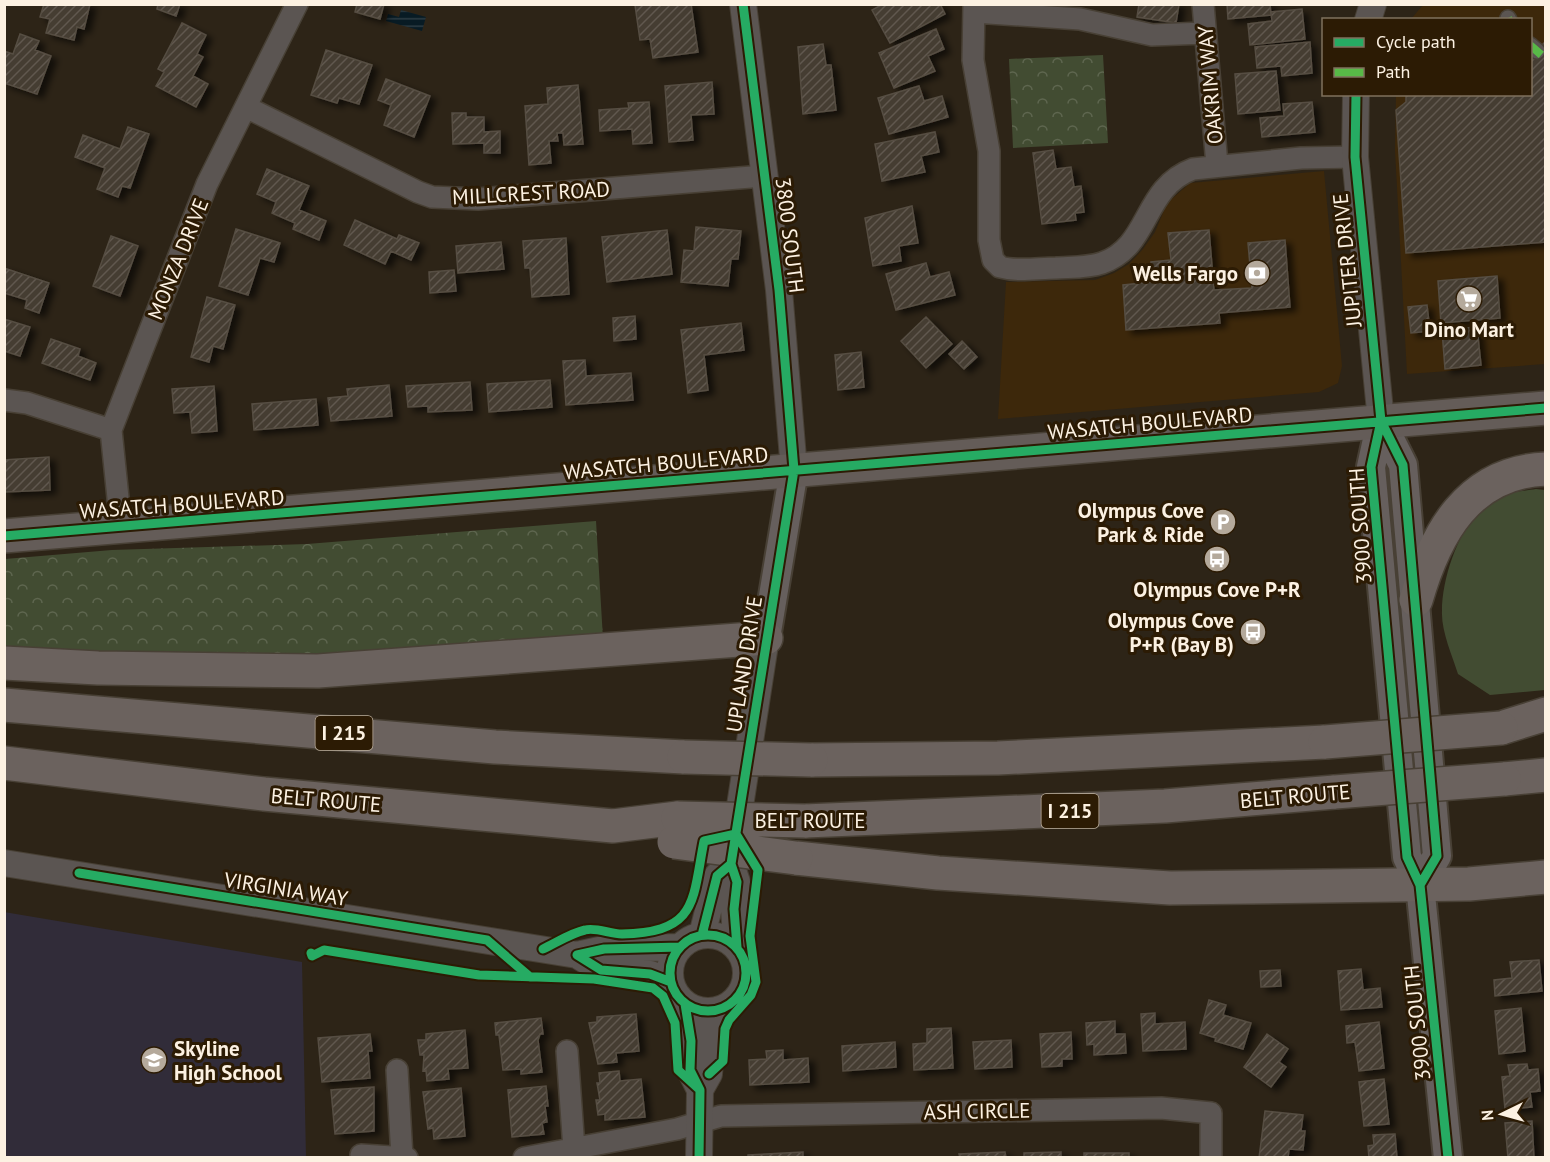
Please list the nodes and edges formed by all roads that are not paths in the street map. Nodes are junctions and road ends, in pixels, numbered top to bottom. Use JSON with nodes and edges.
{"nodes":[{"id":1,"x":297,"y":4,"type":"edge"},
{"id":2,"x":743,"y":4,"type":"edge"},
{"id":3,"x":1203,"y":4,"type":"edge"},
{"id":4,"x":974,"y":8,"type":"edge"},
{"id":5,"x":1205,"y":33,"type":"junction"},
{"id":6,"x":1356,"y":96,"type":"edge"},
{"id":7,"x":246,"y":107,"type":"junction"},
{"id":8,"x":1355,"y":157,"type":"junction"},
{"id":9,"x":1217,"y":165,"type":"junction"},
{"id":10,"x":764,"y":176,"type":"junction"},
{"id":11,"x":4,"y":399,"type":"edge"},
{"id":12,"x":1545,"y":408,"type":"edge"},
{"id":13,"x":1381,"y":421,"type":"junction"},
{"id":14,"x":111,"y":430,"type":"junction"},
{"id":15,"x":1545,"y":469,"type":"edge"},
{"id":16,"x":794,"y":471,"type":"junction"},
{"id":17,"x":121,"y":527,"type":"junction"},
{"id":18,"x":4,"y":536,"type":"edge"},
{"id":19,"x":1416,"y":600,"type":"junction"},
{"id":20,"x":766,"y":638,"type":"junction"},
{"id":21,"x":4,"y":663,"type":"edge"},
{"id":22,"x":4,"y":705,"type":"edge"},
{"id":23,"x":1545,"y":714,"type":"edge"},
{"id":24,"x":1545,"y":724,"type":"edge"},
{"id":25,"x":1502,"y":729,"type":"junction"},
{"id":26,"x":4,"y":764,"type":"edge"},
{"id":27,"x":1545,"y":775,"type":"edge"},
{"id":28,"x":676,"y":830,"type":"junction"},
{"id":29,"x":4,"y":863,"type":"edge"},
{"id":30,"x":731,"y":864,"type":"junction"},
{"id":31,"x":1545,"y":877,"type":"edge"},
{"id":32,"x":1420,"y":885,"type":"junction"},
{"id":33,"x":691,"y":941,"type":"junction"},
{"id":34,"x":737,"y":947,"type":"junction"},
{"id":35,"x":577,"y":955,"type":"junction"},
{"id":36,"x":671,"y":982,"type":"junction"},
{"id":37,"x":685,"y":1004,"type":"junction"},
{"id":38,"x":722,"y":1010,"type":"junction"},
{"id":39,"x":567,"y":1051,"type":"dead end"},
{"id":40,"x":397,"y":1070,"type":"dead end"},
{"id":41,"x":700,"y":1090,"type":"junction"},
{"id":42,"x":699,"y":1122,"type":"junction"},
{"id":43,"x":574,"y":1149,"type":"junction"},
{"id":44,"x":361,"y":1155,"type":"dead end"},
{"id":45,"x":402,"y":1157,"type":"edge"},
{"id":46,"x":407,"y":1158,"type":"edge"},
{"id":47,"x":524,"y":1158,"type":"edge"},
{"id":48,"x":699,"y":1158,"type":"edge"},
{"id":49,"x":1211,"y":1158,"type":"edge"},
{"id":50,"x":1448,"y":1158,"type":"edge"}],
"edges":[{"from":1,"to":7,"type":"street","name":"MONZA DRIVE"},
{"from":2,"to":10,"type":"street","name":"3800 SOUTH"},
{"from":3,"to":5,"type":"street","name":"OAKRIM WAY"},
{"from":4,"to":5,"type":"street"},
{"from":4,"to":9,"type":"street"},
{"from":5,"to":9,"type":"street","name":"OAKRIM WAY"},
{"from":6,"to":8,"type":"street","name":"JUPITER DRIVE"},
{"from":7,"to":10,"type":"street","name":"MILLCREST ROAD"},
{"from":7,"to":14,"type":"street","name":"MONZA DRIVE"},
{"from":8,"to":9,"type":"street"},
{"from":8,"to":13,"type":"street","name":"JUPITER DRIVE"},
{"from":10,"to":16,"type":"street","name":"3800 SOUTH"},
{"from":11,"to":14,"type":"street"},
{"from":12,"to":13,"type":"main road","name":"WASATCH BOULEVARD"},
{"from":13,"to":16,"type":"main road","name":"WASATCH BOULEVARD"},
{"from":13,"to":19,"type":"main road"},
{"from":13,"to":32,"type":"main road","name":"3900 SOUTH"},
{"from":14,"to":17,"type":"street","name":"MONZA DRIVE"},
{"from":15,"to":19,"type":"highway"},
{"from":16,"to":17,"type":"main road","name":"WASATCH BOULEVARD"},
{"from":16,"to":20,"type":"main road","name":"UPLAND DRIVE"},
{"from":17,"to":18,"type":"main road","name":"WASATCH BOULEVARD"},
{"from":19,"to":32,"type":"main road"},
{"from":20,"to":21,"type":"highway"},
{"from":20,"to":30,"type":"street","name":"UPLAND DRIVE"},
{"from":22,"to":25,"type":"highway","number":"I 215","bridge":true},
{"from":23,"to":25,"type":"highway"},
{"from":24,"to":25,"type":"highway","number":"I 215"},
{"from":26,"to":28,"type":"highway","name":"BELT ROUTE","number":"I 215"},
{"from":27,"to":28,"type":"highway","name":"BELT ROUTE","number":"I 215","bridge":true},
{"from":28,"to":32,"type":"highway","bridge":true},
{"from":29,"to":35,"type":"street","name":"VIRGINIA WAY"},
{"from":30,"to":33,"type":"street","name":"UPLAND DRIVE"},
{"from":30,"to":34,"type":"street","name":"UPLAND DRIVE"},
{"from":31,"to":32,"type":"highway"},
{"from":32,"to":50,"type":"main road","name":"3900 SOUTH"},
{"from":33,"to":34,"type":"street"},
{"from":33,"to":35,"type":"street","name":"VIRGINIA WAY"},
{"from":33,"to":36,"type":"street"},
{"from":34,"to":38,"type":"street"},
{"from":35,"to":36,"type":"street","name":"VIRGINIA WAY"},
{"from":36,"to":37,"type":"street"},
{"from":37,"to":38,"type":"street"},
{"from":37,"to":41,"type":"street"},
{"from":38,"to":41,"type":"street"},
{"from":39,"to":43,"type":"street"},
{"from":40,"to":45,"type":"street"},
{"from":41,"to":42,"type":"street"},
{"from":42,"to":43,"type":"street"},
{"from":42,"to":48,"type":"street"},
{"from":42,"to":49,"type":"street","name":"ASH CIRCLE"},
{"from":43,"to":47,"type":"street"},
{"from":44,"to":45,"type":"street"},
{"from":45,"to":46,"type":"street"}]}
